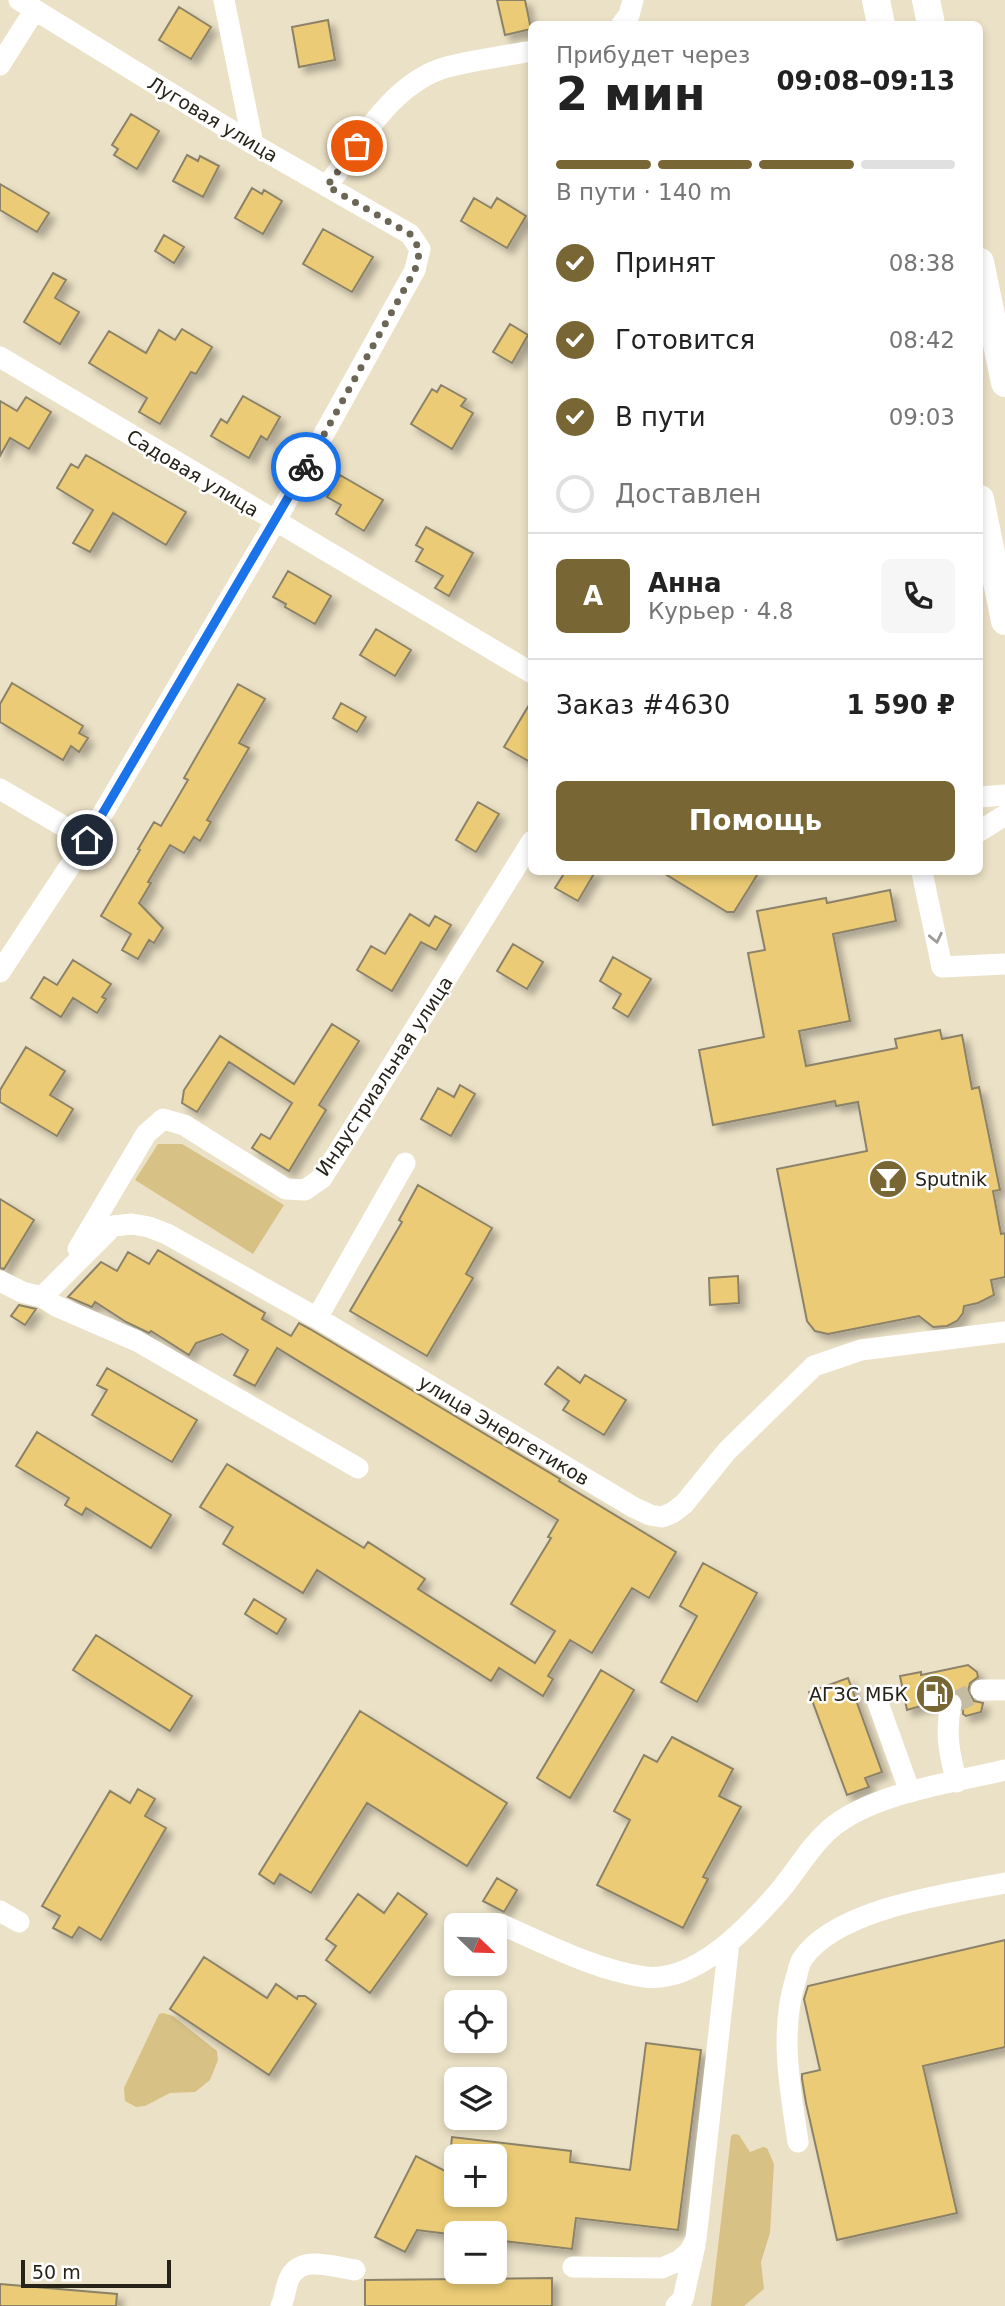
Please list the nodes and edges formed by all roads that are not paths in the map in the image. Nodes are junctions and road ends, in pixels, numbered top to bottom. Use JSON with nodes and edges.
{"nodes":[{"id":1,"x":224,"y":0,"type":"edge"},
{"id":2,"x":876,"y":0,"type":"edge"},
{"id":3,"x":926,"y":0,"type":"edge"},
{"id":4,"x":27,"y":5,"type":"edge"},
{"id":5,"x":880,"y":21,"type":"edge"},
{"id":6,"x":930,"y":21,"type":"edge"},
{"id":7,"x":528,"y":52,"type":"edge"},
{"id":8,"x":0,"y":65,"type":"edge"},
{"id":9,"x":253,"y":144,"type":"junction"},
{"id":10,"x":327,"y":186,"type":"junction"},
{"id":11,"x":983,"y":277,"type":"edge"},
{"id":12,"x":0,"y":357,"type":"edge"},
{"id":13,"x":1005,"y":383,"type":"edge"},
{"id":14,"x":275,"y":522,"type":"junction"},
{"id":15,"x":983,"y":532,"type":"edge"},
{"id":16,"x":985,"y":554,"type":"edge"},
{"id":17,"x":1005,"y":621,"type":"edge"},
{"id":18,"x":528,"y":671,"type":"edge"},
{"id":19,"x":0,"y":789,"type":"edge"},
{"id":20,"x":1005,"y":795,"type":"edge"},
{"id":21,"x":983,"y":797,"type":"edge"},
{"id":22,"x":1005,"y":815,"type":"edge"},
{"id":23,"x":983,"y":829,"type":"edge"},
{"id":24,"x":87,"y":840,"type":"junction"},
{"id":25,"x":528,"y":847,"type":"edge"},
{"id":26,"x":923,"y":875,"type":"edge"},
{"id":27,"x":1005,"y":964,"type":"edge"},
{"id":28,"x":0,"y":972,"type":"edge"},
{"id":29,"x":405,"y":1163,"type":"dead end"},
{"id":30,"x":63,"y":1275,"type":"junction"},
{"id":31,"x":0,"y":1281,"type":"edge"},
{"id":32,"x":41,"y":1297,"type":"junction"},
{"id":33,"x":317,"y":1318,"type":"junction"},
{"id":34,"x":1005,"y":1332,"type":"edge"},
{"id":35,"x":358,"y":1468,"type":"dead end"},
{"id":36,"x":981,"y":1690,"type":"tunnel mouth"},
{"id":37,"x":1005,"y":1690,"type":"edge"},
{"id":38,"x":878,"y":1703,"type":"dead end"},
{"id":39,"x":951,"y":1704,"type":"dead end"},
{"id":40,"x":1005,"y":1770,"type":"edge"},
{"id":41,"x":957,"y":1782,"type":"junction"},
{"id":42,"x":910,"y":1792,"type":"junction"},
{"id":43,"x":1005,"y":1883,"type":"edge"},
{"id":44,"x":508,"y":1927,"type":"edge"},
{"id":45,"x":729,"y":1942,"type":"junction"},
{"id":46,"x":798,"y":2142,"type":"dead end"},
{"id":47,"x":696,"y":2239,"type":"junction"},
{"id":48,"x":573,"y":2267,"type":"dead end"},
{"id":49,"x":355,"y":2270,"type":"dead end"},
{"id":50,"x":281,"y":2306,"type":"edge"},
{"id":51,"x":676,"y":2306,"type":"edge"}],
"edges":[{"from":1,"to":9,"type":"street"},
{"from":2,"to":5,"type":"main road"},
{"from":3,"to":6,"type":"main road"},
{"from":4,"to":8,"type":"street"},
{"from":4,"to":9,"type":"street","name":"Луговая улица"},
{"from":7,"to":10,"type":"street"},
{"from":9,"to":10,"type":"street","name":"Луговая улица"},
{"from":10,"to":14,"type":"street","name":"Луговая улица"},
{"from":11,"to":13,"type":"main road"},
{"from":12,"to":14,"type":"street","name":"Садовая улица"},
{"from":14,"to":18,"type":"street","name":"Садовая улица"},
{"from":14,"to":24,"type":"street"},
{"from":15,"to":16,"type":"main road"},
{"from":16,"to":17,"type":"main road"},
{"from":19,"to":24,"type":"street"},
{"from":20,"to":21,"type":"street"},
{"from":22,"to":23,"type":"street"},
{"from":24,"to":28,"type":"street"},
{"from":25,"to":30,"type":"street","name":"Индустриальная улица"},
{"from":26,"to":27,"type":"street","one_way":true},
{"from":29,"to":33,"type":"street"},
{"from":30,"to":32,"type":"street","name":"улица Энергетиков"},
{"from":30,"to":33,"type":"street","name":"улица Энергетиков"},
{"from":31,"to":32,"type":"street"},
{"from":32,"to":35,"type":"street"},
{"from":33,"to":34,"type":"street","name":"улица Энергетиков"},
{"from":36,"to":37,"type":"street"},
{"from":38,"to":42,"type":"street"},
{"from":39,"to":41,"type":"street"},
{"from":40,"to":41,"type":"street"},
{"from":41,"to":42,"type":"street"},
{"from":42,"to":45,"type":"street"},
{"from":43,"to":46,"type":"street"},
{"from":44,"to":45,"type":"street"},
{"from":45,"to":47,"type":"street"},
{"from":47,"to":48,"type":"street"},
{"from":47,"to":51,"type":"street"},
{"from":49,"to":50,"type":"street"}]}
